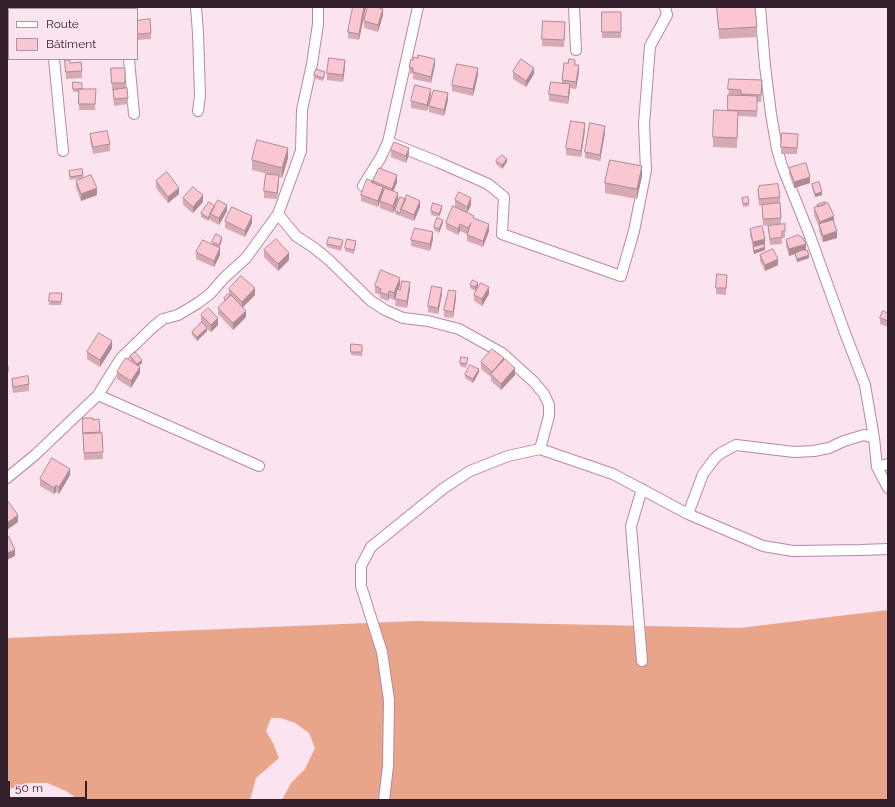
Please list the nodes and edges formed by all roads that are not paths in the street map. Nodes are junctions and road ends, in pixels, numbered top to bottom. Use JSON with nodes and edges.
{"nodes":[{"id":1,"x":196,"y":7,"type":"edge"},
{"id":2,"x":318,"y":7,"type":"edge"},
{"id":3,"x":418,"y":7,"type":"edge"},
{"id":4,"x":574,"y":7,"type":"edge"},
{"id":5,"x":665,"y":7,"type":"edge"},
{"id":6,"x":760,"y":7,"type":"edge"},
{"id":7,"x":576,"y":50,"type":"dead end"},
{"id":8,"x":54,"y":60,"type":"edge"},
{"id":9,"x":129,"y":60,"type":"edge"},
{"id":10,"x":198,"y":112,"type":"dead end"},
{"id":11,"x":134,"y":114,"type":"dead end"},
{"id":12,"x":388,"y":142,"type":"junction"},
{"id":13,"x":63,"y":151,"type":"dead end"},
{"id":14,"x":363,"y":186,"type":"edge"},
{"id":15,"x":278,"y":214,"type":"junction"},
{"id":16,"x":98,"y":394,"type":"junction"},
{"id":17,"x":874,"y":438,"type":"junction"},
{"id":18,"x":540,"y":449,"type":"junction"},
{"id":19,"x":888,"y":464,"type":"edge"},
{"id":20,"x":259,"y":466,"type":"dead end"},
{"id":21,"x":877,"y":467,"type":"junction"},
{"id":22,"x":7,"y":478,"type":"edge"},
{"id":23,"x":888,"y":488,"type":"edge"},
{"id":24,"x":642,"y":489,"type":"junction"},
{"id":25,"x":688,"y":514,"type":"junction"},
{"id":26,"x":888,"y":549,"type":"edge"},
{"id":27,"x":642,"y":661,"type":"dead end"},
{"id":28,"x":384,"y":800,"type":"edge"}],
"edges":[{"from":1,"to":10,"type":"street"},
{"from":2,"to":15,"type":"street"},
{"from":3,"to":12,"type":"street"},
{"from":4,"to":7,"type":"street"},
{"from":5,"to":12,"type":"street"},
{"from":6,"to":17,"type":"street"},
{"from":8,"to":13,"type":"street"},
{"from":9,"to":11,"type":"street"},
{"from":12,"to":14,"type":"street"},
{"from":15,"to":16,"type":"street"},
{"from":15,"to":18,"type":"street"},
{"from":16,"to":20,"type":"street"},
{"from":16,"to":22,"type":"street"},
{"from":17,"to":21,"type":"street"},
{"from":17,"to":25,"type":"street"},
{"from":18,"to":24,"type":"street"},
{"from":18,"to":28,"type":"street"},
{"from":19,"to":21,"type":"street"},
{"from":21,"to":23,"type":"street"},
{"from":24,"to":25,"type":"street"},
{"from":24,"to":27,"type":"street"},
{"from":25,"to":26,"type":"street"}]}
